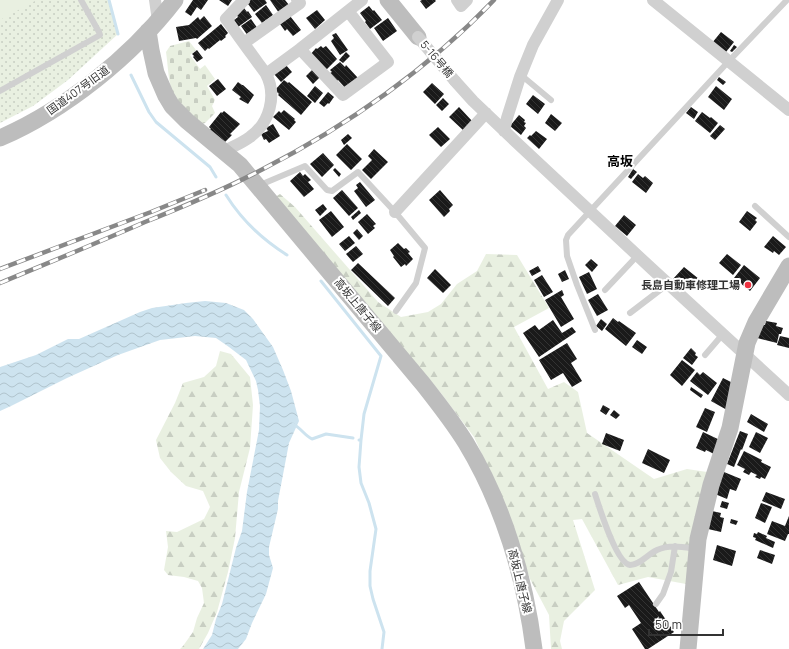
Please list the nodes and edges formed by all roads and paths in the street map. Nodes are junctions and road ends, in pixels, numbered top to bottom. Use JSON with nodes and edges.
{"nodes":[{"id":1,"x":81,"y":0,"type":"edge"},
{"id":2,"x":155,"y":0,"type":"edge"},
{"id":3,"x":175,"y":0,"type":"edge"},
{"id":4,"x":244,"y":0,"type":"edge"},
{"id":5,"x":297,"y":0,"type":"edge"},
{"id":6,"x":362,"y":0,"type":"edge"},
{"id":7,"x":388,"y":0,"type":"edge"},
{"id":8,"x":457,"y":0,"type":"edge"},
{"id":9,"x":467,"y":0,"type":"edge"},
{"id":10,"x":558,"y":0,"type":"edge"},
{"id":11,"x":653,"y":0,"type":"edge"},
{"id":12,"x":787,"y":0,"type":"edge"},
{"id":13,"x":348,"y":11,"type":"junction"},
{"id":14,"x":153,"y":26,"type":"junction"},
{"id":15,"x":418,"y":37,"type":"joint"},
{"id":16,"x":244,"y":43,"type":"junction"},
{"id":17,"x":300,"y":49,"type":"junction"},
{"id":18,"x":728,"y":62,"type":"junction"},
{"id":19,"x":266,"y":74,"type":"junction"},
{"id":20,"x":521,"y":75,"type":"junction"},
{"id":21,"x":0,"y":91,"type":"edge"},
{"id":22,"x":551,"y":100,"type":"dead end"},
{"id":23,"x":789,"y":110,"type":"edge"},
{"id":24,"x":486,"y":113,"type":"junction"},
{"id":25,"x":504,"y":132,"type":"junction"},
{"id":26,"x":0,"y":138,"type":"edge"},
{"id":27,"x":223,"y":152,"type":"junction"},
{"id":28,"x":258,"y":186,"type":"junction"},
{"id":29,"x":755,"y":206,"type":"dead end"},
{"id":30,"x":590,"y":210,"type":"junction"},
{"id":31,"x":395,"y":212,"type":"junction"},
{"id":32,"x":789,"y":237,"type":"edge"},
{"id":33,"x":638,"y":255,"type":"junction"},
{"id":34,"x":789,"y":266,"type":"edge"},
{"id":35,"x":668,"y":284,"type":"junction"},
{"id":36,"x":605,"y":290,"type":"dead end"},
{"id":37,"x":396,"y":311,"type":"dead end"},
{"id":38,"x":630,"y":313,"type":"dead end"},
{"id":39,"x":595,"y":330,"type":"dead end"},
{"id":40,"x":723,"y":334,"type":"junction"},
{"id":41,"x":745,"y":354,"type":"junction"},
{"id":42,"x":705,"y":355,"type":"dead end"},
{"id":43,"x":789,"y":395,"type":"edge"},
{"id":44,"x":595,"y":494,"type":"dead end"},
{"id":45,"x":675,"y":546,"type":"junction"},
{"id":46,"x":696,"y":549,"type":"junction"},
{"id":47,"x":656,"y":604,"type":"dead end"},
{"id":48,"x":534,"y":649,"type":"edge"},
{"id":49,"x":688,"y":649,"type":"edge"}],
"edges":[{"from":1,"to":21,"type":"lane"},
{"from":2,"to":14,"type":"street"},
{"from":3,"to":14,"type":"main road"},
{"from":4,"to":16,"type":"street"},
{"from":5,"to":16,"type":"street"},
{"from":6,"to":13,"type":"street"},
{"from":7,"to":15,"type":"main road"},
{"from":8,"to":9,"type":"street"},
{"from":10,"to":20,"type":"street"},
{"from":11,"to":18,"type":"street"},
{"from":12,"to":18,"type":"lane"},
{"from":13,"to":17,"type":"street"},
{"from":13,"to":17,"type":"street"},
{"from":14,"to":26,"type":"main road","name":"国道407号旧道"},
{"from":14,"to":27,"type":"main road","name":"高坂上唐子線"},
{"from":15,"to":24,"type":"street","name":"5-16号橋","bridge":true},
{"from":16,"to":19,"type":"street"},
{"from":17,"to":19,"type":"street"},
{"from":18,"to":23,"type":"street"},
{"from":18,"to":30,"type":"lane"},
{"from":19,"to":27,"type":"street"},
{"from":20,"to":22,"type":"lane"},
{"from":20,"to":25,"type":"street"},
{"from":24,"to":25,"type":"street","name":"5-16号橋"},
{"from":24,"to":31,"type":"street"},
{"from":25,"to":30,"type":"street","name":"5-16号橋"},
{"from":27,"to":28,"type":"main road","name":"高坂上唐子線"},
{"from":28,"to":31,"type":"lane"},
{"from":28,"to":48,"type":"main road","name":"高坂上唐子線"},
{"from":29,"to":32,"type":"lane"},
{"from":30,"to":33,"type":"street","name":"5-16号橋"},
{"from":30,"to":39,"type":"lane"},
{"from":31,"to":37,"type":"lane"},
{"from":33,"to":35,"type":"street","name":"5-16号橋"},
{"from":33,"to":36,"type":"lane"},
{"from":34,"to":41,"type":"main road"},
{"from":35,"to":38,"type":"lane"},
{"from":35,"to":40,"type":"street","name":"5-16号橋"},
{"from":40,"to":41,"type":"street","name":"5-16号橋"},
{"from":40,"to":42,"type":"lane"},
{"from":41,"to":43,"type":"street","name":"5-16号橋"},
{"from":41,"to":46,"type":"main road"},
{"from":44,"to":45,"type":"lane"},
{"from":45,"to":46,"type":"lane"},
{"from":45,"to":47,"type":"lane"},
{"from":46,"to":49,"type":"main road"}]}
